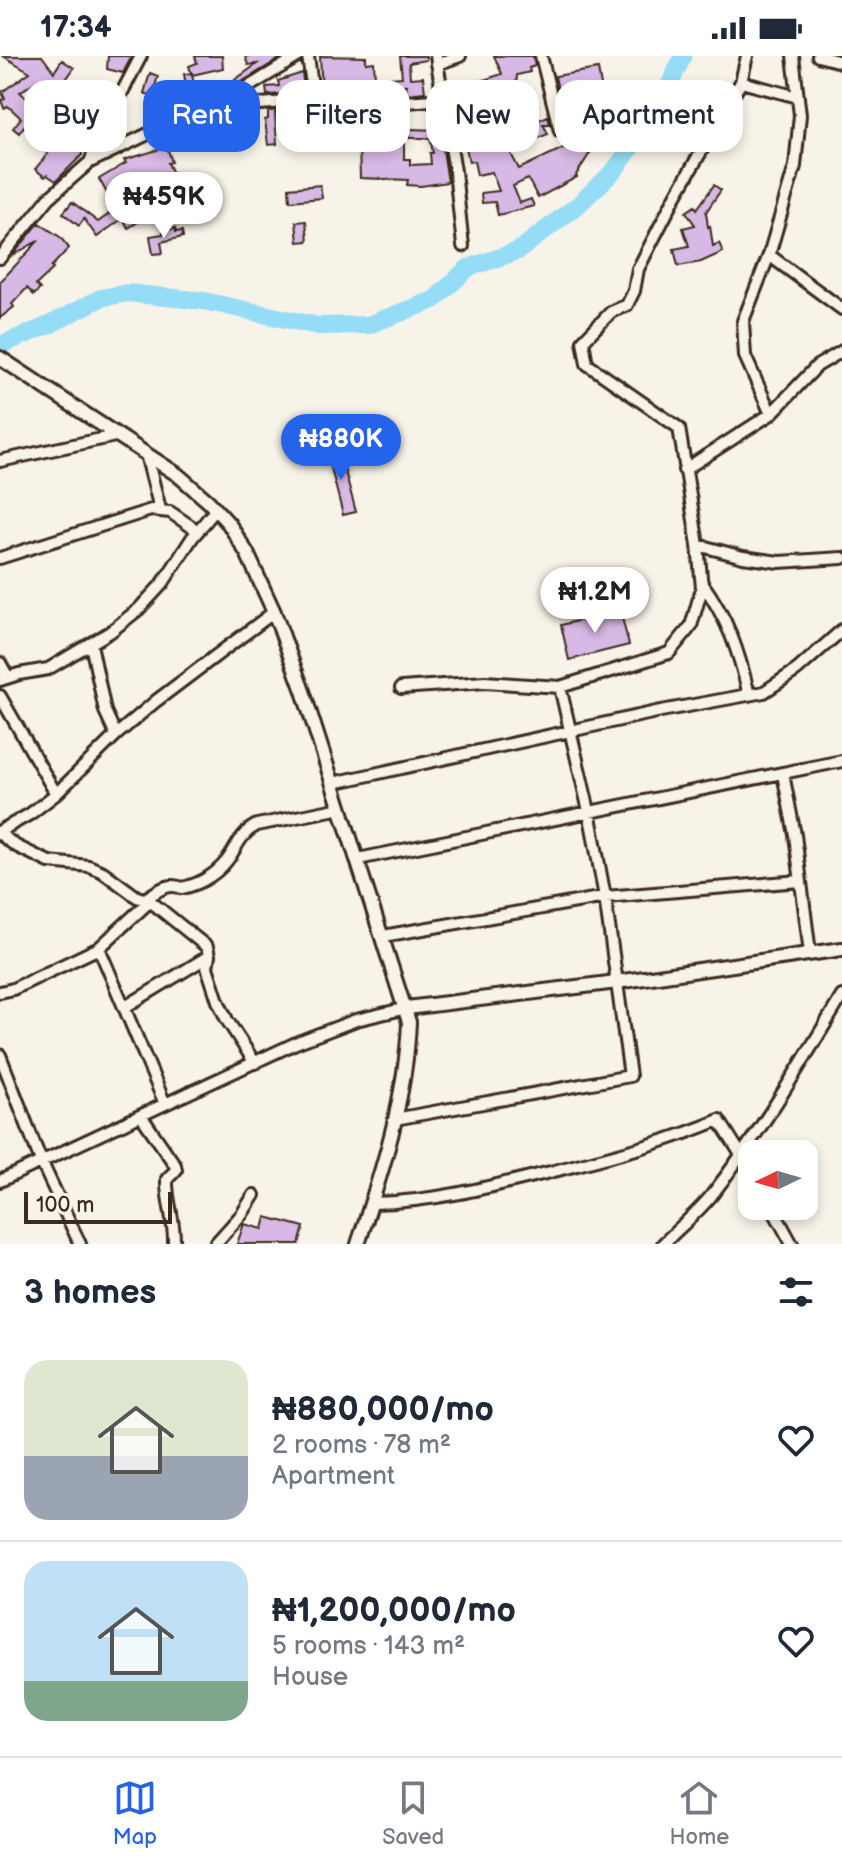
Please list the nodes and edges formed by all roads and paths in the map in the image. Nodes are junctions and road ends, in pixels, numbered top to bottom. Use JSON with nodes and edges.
{"nodes":[{"id":1,"x":141,"y":56,"type":"edge"},
{"id":2,"x":299,"y":56,"type":"edge"},
{"id":3,"x":308,"y":56,"type":"edge"},
{"id":4,"x":460,"y":56,"type":"edge"},
{"id":5,"x":541,"y":56,"type":"edge"},
{"id":6,"x":747,"y":56,"type":"edge"},
{"id":7,"x":793,"y":56,"type":"edge"},
{"id":8,"x":818,"y":56,"type":"edge"},
{"id":9,"x":436,"y":60,"type":"edge"},
{"id":10,"x":841,"y":62,"type":"edge"},
{"id":11,"x":260,"y":80,"type":"edge"},
{"id":12,"x":311,"y":80,"type":"edge"},
{"id":13,"x":439,"y":80,"type":"edge"},
{"id":14,"x":741,"y":80,"type":"edge"},
{"id":15,"x":743,"y":83,"type":"edge"},
{"id":16,"x":798,"y":97,"type":"junction"},
{"id":17,"x":555,"y":111,"type":"edge"},
{"id":18,"x":143,"y":136,"type":"edge"},
{"id":19,"x":450,"y":152,"type":"edge"},
{"id":20,"x":701,"y":152,"type":"edge"},
{"id":21,"x":90,"y":162,"type":"junction"},
{"id":22,"x":463,"y":246,"type":"dead end"},
{"id":23,"x":769,"y":255,"type":"junction"},
{"id":24,"x":0,"y":258,"type":"edge"},
{"id":25,"x":842,"y":309,"type":"edge"},
{"id":26,"x":842,"y":351,"type":"edge"},
{"id":27,"x":0,"y":358,"type":"edge"},
{"id":28,"x":771,"y":414,"type":"junction"},
{"id":29,"x":115,"y":436,"type":"junction"},
{"id":30,"x":146,"y":454,"type":"junction"},
{"id":31,"x":0,"y":461,"type":"edge"},
{"id":32,"x":684,"y":470,"type":"junction"},
{"id":33,"x":160,"y":509,"type":"junction"},
{"id":34,"x":216,"y":509,"type":"junction"},
{"id":35,"x":198,"y":531,"type":"junction"},
{"id":36,"x":698,"y":545,"type":"junction"},
{"id":37,"x":0,"y":558,"type":"edge"},
{"id":38,"x":842,"y":558,"type":"edge"},
{"id":39,"x":702,"y":583,"type":"junction"},
{"id":40,"x":274,"y":612,"type":"junction"},
{"id":41,"x":842,"y":630,"type":"edge"},
{"id":42,"x":91,"y":644,"type":"junction"},
{"id":43,"x":0,"y":663,"type":"edge"},
{"id":44,"x":4,"y":679,"type":"edge"},
{"id":45,"x":560,"y":687,"type":"junction"},
{"id":46,"x":401,"y":688,"type":"dead end"},
{"id":47,"x":749,"y":695,"type":"junction"},
{"id":48,"x":0,"y":696,"type":"edge"},
{"id":49,"x":570,"y":732,"type":"junction"},
{"id":50,"x":116,"y":735,"type":"junction"},
{"id":51,"x":842,"y":761,"type":"edge"},
{"id":52,"x":783,"y":774,"type":"junction"},
{"id":53,"x":333,"y":783,"type":"junction"},
{"id":54,"x":56,"y":794,"type":"junction"},
{"id":55,"x":341,"y":808,"type":"junction"},
{"id":56,"x":589,"y":811,"type":"junction"},
{"id":57,"x":0,"y":832,"type":"edge"},
{"id":58,"x":358,"y":859,"type":"junction"},
{"id":59,"x":800,"y":881,"type":"junction"},
{"id":60,"x":605,"y":897,"type":"junction"},
{"id":61,"x":148,"y":900,"type":"junction"},
{"id":62,"x":383,"y":936,"type":"junction"},
{"id":63,"x":99,"y":948,"type":"junction"},
{"id":64,"x":842,"y":949,"type":"edge"},
{"id":65,"x":810,"y":953,"type":"junction"},
{"id":66,"x":209,"y":956,"type":"junction"},
{"id":67,"x":617,"y":982,"type":"junction"},
{"id":68,"x":0,"y":992,"type":"edge"},
{"id":69,"x":842,"y":996,"type":"edge"},
{"id":70,"x":125,"y":1007,"type":"junction"},
{"id":71,"x":407,"y":1008,"type":"junction"},
{"id":72,"x":0,"y":1055,"type":"edge"},
{"id":73,"x":255,"y":1063,"type":"junction"},
{"id":74,"x":165,"y":1104,"type":"junction"},
{"id":75,"x":142,"y":1117,"type":"junction"},
{"id":76,"x":395,"y":1119,"type":"junction"},
{"id":77,"x":751,"y":1140,"type":"edge"},
{"id":78,"x":738,"y":1147,"type":"edge"},
{"id":79,"x":738,"y":1158,"type":"edge"},
{"id":80,"x":41,"y":1161,"type":"junction"},
{"id":81,"x":0,"y":1181,"type":"edge"},
{"id":82,"x":254,"y":1195,"type":"dead end"},
{"id":83,"x":372,"y":1203,"type":"junction"},
{"id":84,"x":779,"y":1220,"type":"edge"},
{"id":85,"x":80,"y":1244,"type":"edge"},
{"id":86,"x":174,"y":1244,"type":"edge"},
{"id":87,"x":215,"y":1244,"type":"edge"},
{"id":88,"x":358,"y":1244,"type":"edge"},
{"id":89,"x":663,"y":1244,"type":"edge"},
{"id":90,"x":792,"y":1244,"type":"edge"}],
"edges":[{"from":1,"to":21,"type":"street"},
{"from":2,"to":11,"type":"street"},
{"from":3,"to":12,"type":"street"},
{"from":4,"to":9,"type":"street"},
{"from":5,"to":17,"type":"street"},
{"from":6,"to":14,"type":"street"},
{"from":7,"to":16,"type":"street"},
{"from":8,"to":10,"type":"street"},
{"from":9,"to":13,"type":"street"},
{"from":15,"to":16,"type":"street"},
{"from":16,"to":23,"type":"street"},
{"from":18,"to":21,"type":"street"},
{"from":19,"to":22,"type":"street"},
{"from":20,"to":32,"type":"street"},
{"from":21,"to":24,"type":"street"},
{"from":23,"to":25,"type":"street"},
{"from":23,"to":28,"type":"street"},
{"from":26,"to":28,"type":"street"},
{"from":27,"to":29,"type":"main road"},
{"from":28,"to":32,"type":"street"},
{"from":29,"to":30,"type":"main road"},
{"from":29,"to":31,"type":"street"},
{"from":30,"to":33,"type":"street"},
{"from":30,"to":34,"type":"main road"},
{"from":32,"to":36,"type":"street"},
{"from":33,"to":35,"type":"street"},
{"from":33,"to":37,"type":"street"},
{"from":34,"to":35,"type":"street"},
{"from":34,"to":40,"type":"main road"},
{"from":35,"to":42,"type":"street"},
{"from":36,"to":38,"type":"street"},
{"from":36,"to":39,"type":"street"},
{"from":39,"to":45,"type":"street"},
{"from":39,"to":47,"type":"street"},
{"from":40,"to":50,"type":"street"},
{"from":40,"to":53,"type":"main road"},
{"from":41,"to":47,"type":"street"},
{"from":42,"to":44,"type":"street"},
{"from":42,"to":50,"type":"street"},
{"from":43,"to":44,"type":"street"},
{"from":45,"to":46,"type":"street"},
{"from":45,"to":49,"type":"street"},
{"from":47,"to":49,"type":"street"},
{"from":48,"to":54,"type":"street"},
{"from":49,"to":53,"type":"street"},
{"from":49,"to":56,"type":"street"},
{"from":50,"to":54,"type":"street"},
{"from":51,"to":52,"type":"street"},
{"from":52,"to":56,"type":"street"},
{"from":52,"to":59,"type":"street"},
{"from":53,"to":55,"type":"main road"},
{"from":54,"to":57,"type":"street"},
{"from":55,"to":58,"type":"main road"},
{"from":55,"to":61,"type":"street"},
{"from":56,"to":58,"type":"street"},
{"from":56,"to":60,"type":"street"},
{"from":57,"to":61,"type":"street"},
{"from":58,"to":62,"type":"main road"},
{"from":59,"to":60,"type":"street"},
{"from":59,"to":65,"type":"street"},
{"from":60,"to":62,"type":"street"},
{"from":60,"to":67,"type":"street"},
{"from":61,"to":63,"type":"street"},
{"from":61,"to":66,"type":"street"},
{"from":62,"to":71,"type":"main road"},
{"from":63,"to":68,"type":"street"},
{"from":63,"to":70,"type":"street"},
{"from":64,"to":65,"type":"main road"},
{"from":65,"to":67,"type":"main road"},
{"from":66,"to":70,"type":"street"},
{"from":66,"to":73,"type":"street"},
{"from":67,"to":71,"type":"main road"},
{"from":67,"to":76,"type":"street"},
{"from":69,"to":77,"type":"street"},
{"from":70,"to":74,"type":"street"},
{"from":71,"to":73,"type":"street"},
{"from":71,"to":76,"type":"main road"},
{"from":72,"to":80,"type":"street"},
{"from":73,"to":74,"type":"street"},
{"from":74,"to":75,"type":"street"},
{"from":75,"to":80,"type":"street"},
{"from":75,"to":86,"type":"street"},
{"from":76,"to":83,"type":"main road"},
{"from":78,"to":83,"type":"street"},
{"from":79,"to":89,"type":"street"},
{"from":80,"to":81,"type":"street"},
{"from":80,"to":85,"type":"street"},
{"from":82,"to":87,"type":"street"},
{"from":83,"to":88,"type":"main road"},
{"from":84,"to":90,"type":"street"}]}
